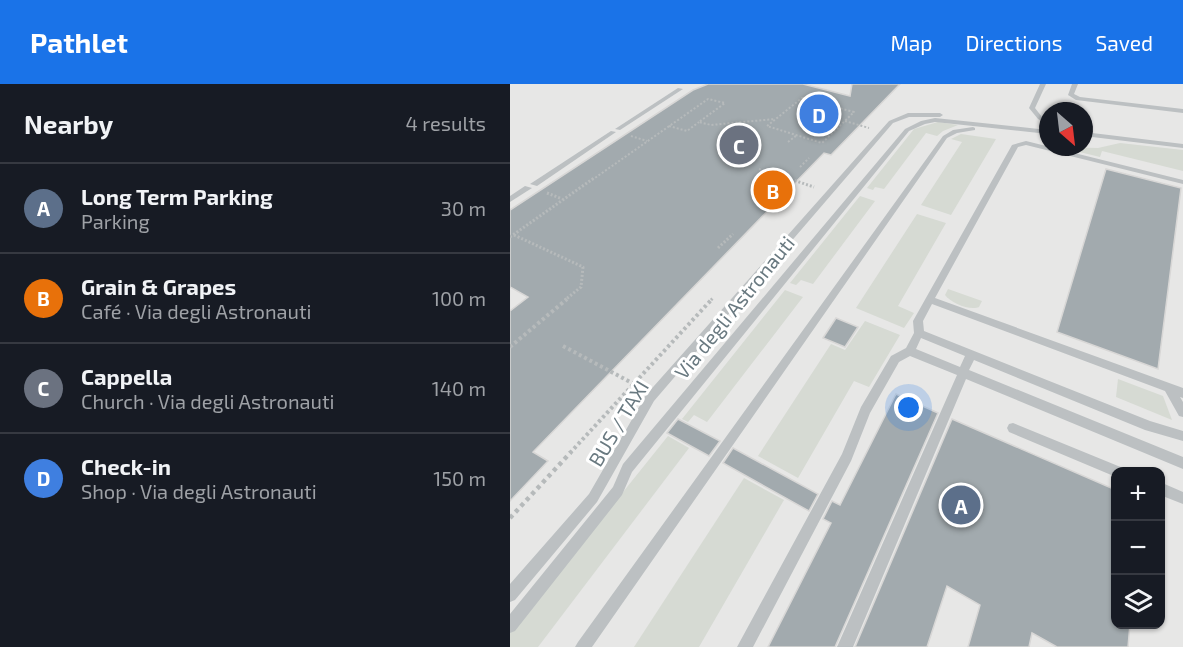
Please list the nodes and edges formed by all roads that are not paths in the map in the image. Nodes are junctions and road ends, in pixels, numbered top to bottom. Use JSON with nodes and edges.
{"nodes":[{"id":1,"x":1043,"y":84,"type":"edge"},
{"id":2,"x":1075,"y":84,"type":"edge"},
{"id":3,"x":684,"y":87,"type":"edge"},
{"id":4,"x":1183,"y":111,"type":"edge"},
{"id":5,"x":1039,"y":117,"type":"edge"},
{"id":6,"x":1093,"y":128,"type":"edge"},
{"id":7,"x":1039,"y":129,"type":"edge"},
{"id":8,"x":1039,"y":129,"type":"edge"},
{"id":9,"x":1093,"y":135,"type":"edge"},
{"id":10,"x":1039,"y":137,"type":"edge"},
{"id":11,"x":1118,"y":138,"type":"junction"},
{"id":12,"x":1093,"y":139,"type":"edge"},
{"id":13,"x":1154,"y":142,"type":"junction"},
{"id":14,"x":1183,"y":146,"type":"edge"},
{"id":15,"x":1183,"y":182,"type":"edge"},
{"id":16,"x":510,"y":200,"type":"edge"},
{"id":17,"x":930,"y":300,"type":"junction"},
{"id":18,"x":920,"y":333,"type":"junction"},
{"id":19,"x":910,"y":351,"type":"junction"},
{"id":20,"x":971,"y":354,"type":"junction"},
{"id":21,"x":962,"y":374,"type":"junction"},
{"id":22,"x":1169,"y":388,"type":"junction"},
{"id":23,"x":1183,"y":393,"type":"edge"},
{"id":24,"x":1183,"y":412,"type":"edge"},
{"id":25,"x":1013,"y":428,"type":"dead end"},
{"id":26,"x":1183,"y":436,"type":"edge"},
{"id":27,"x":1183,"y":463,"type":"edge"},
{"id":28,"x":1111,"y":468,"type":"edge"},
{"id":29,"x":1165,"y":490,"type":"edge"},
{"id":30,"x":1183,"y":498,"type":"edge"},
{"id":31,"x":510,"y":595,"type":"edge"},
{"id":32,"x":510,"y":626,"type":"edge"},
{"id":33,"x":583,"y":647,"type":"edge"},
{"id":34,"x":745,"y":647,"type":"edge"},
{"id":35,"x":845,"y":647,"type":"edge"}],
"edges":[{"from":1,"to":5,"type":"street"},
{"from":2,"to":4,"type":"street"},
{"from":3,"to":16,"type":"street"},
{"from":6,"to":13,"type":"street"},
{"from":7,"to":31,"type":"street","name":"BUS / TAXI"},
{"from":8,"to":32,"type":"street","name":"Via degli Astronauti"},
{"from":9,"to":11,"type":"street"},
{"from":10,"to":33,"type":"street"},
{"from":11,"to":12,"type":"street"},
{"from":11,"to":13,"type":"street"},
{"from":13,"to":14,"type":"street"},
{"from":15,"to":17,"type":"street"},
{"from":17,"to":18,"type":"street"},
{"from":17,"to":22,"type":"street"},
{"from":18,"to":19,"type":"street"},
{"from":18,"to":20,"type":"street"},
{"from":19,"to":21,"type":"street"},
{"from":19,"to":34,"type":"street"},
{"from":20,"to":21,"type":"street"},
{"from":20,"to":26,"type":"street"},
{"from":21,"to":27,"type":"street"},
{"from":21,"to":35,"type":"street"},
{"from":22,"to":23,"type":"street"},
{"from":22,"to":24,"type":"street"},
{"from":25,"to":28,"type":"street"},
{"from":29,"to":30,"type":"street"}]}
